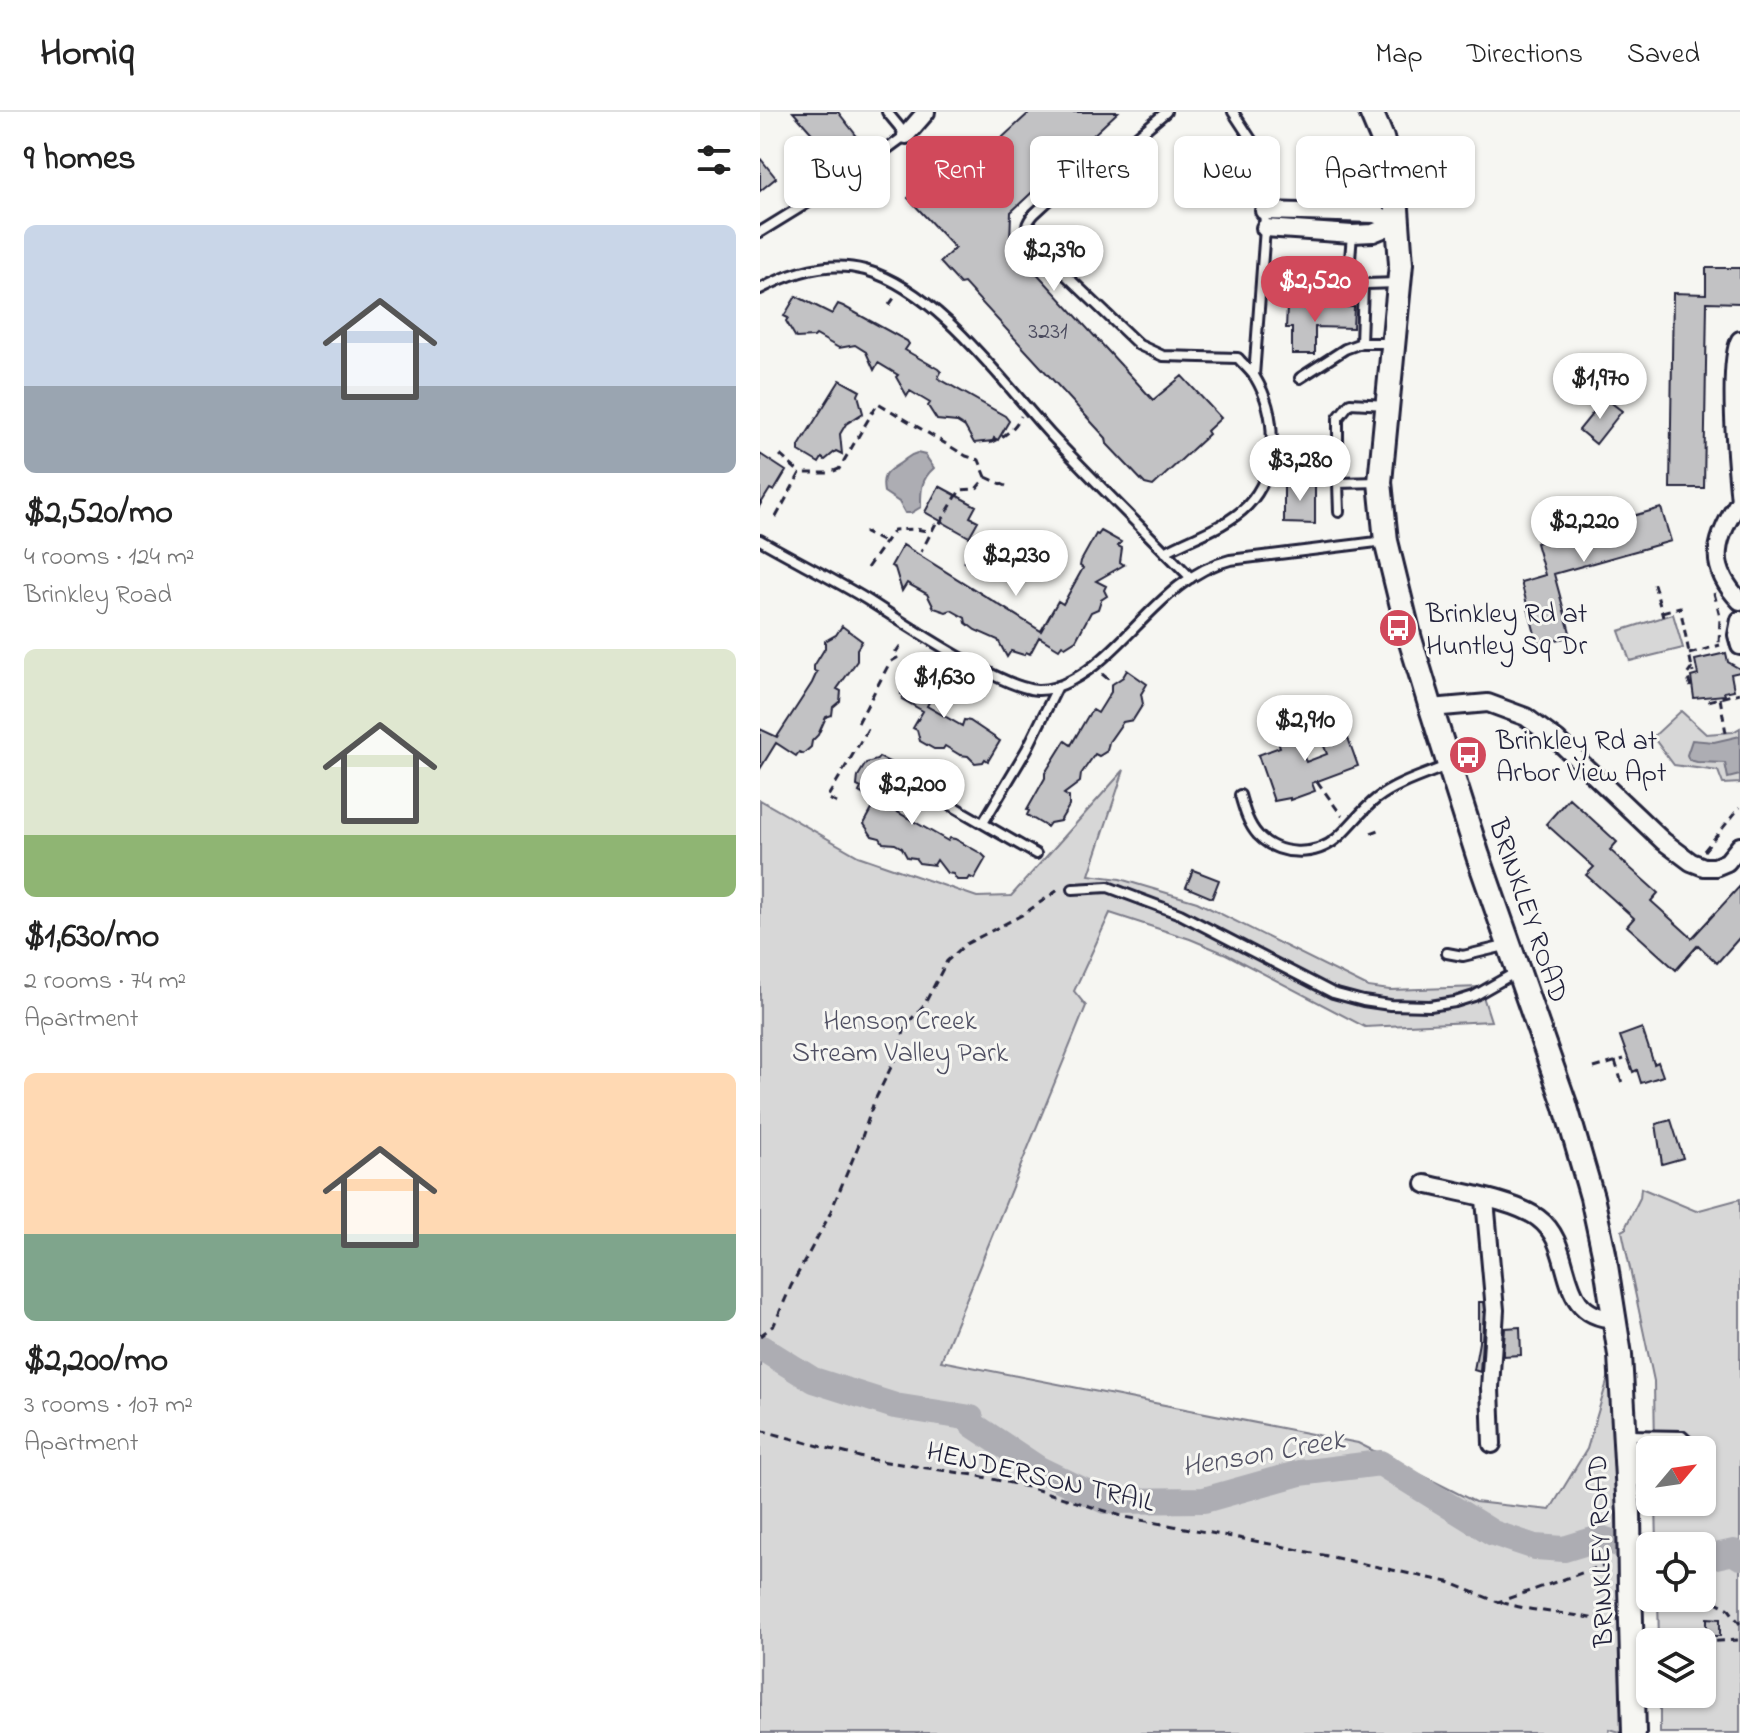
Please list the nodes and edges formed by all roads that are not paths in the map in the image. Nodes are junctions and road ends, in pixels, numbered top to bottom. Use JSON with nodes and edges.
{"nodes":[{"id":1,"x":887,"y":112,"type":"edge"},
{"id":2,"x":926,"y":112,"type":"edge"},
{"id":3,"x":1166,"y":112,"type":"edge"},
{"id":4,"x":1233,"y":112,"type":"edge"},
{"id":5,"x":1371,"y":112,"type":"edge"},
{"id":6,"x":906,"y":135,"type":"junction"},
{"id":7,"x":1264,"y":220,"type":"junction"},
{"id":8,"x":1398,"y":223,"type":"junction"},
{"id":9,"x":760,"y":232,"type":"edge"},
{"id":10,"x":1352,"y":234,"type":"junction"},
{"id":11,"x":1399,"y":283,"type":"junction"},
{"id":12,"x":1363,"y":284,"type":"junction"},
{"id":13,"x":1348,"y":285,"type":"junction"},
{"id":14,"x":1302,"y":286,"type":"dead end"},
{"id":15,"x":760,"y":289,"type":"edge"},
{"id":16,"x":1740,"y":340,"type":"edge"},
{"id":17,"x":1361,"y":343,"type":"junction"},
{"id":18,"x":1393,"y":343,"type":"junction"},
{"id":19,"x":1254,"y":376,"type":"junction"},
{"id":20,"x":1300,"y":378,"type":"dead end"},
{"id":21,"x":1387,"y":405,"type":"junction"},
{"id":22,"x":1380,"y":482,"type":"junction"},
{"id":23,"x":1338,"y":483,"type":"junction"},
{"id":24,"x":1740,"y":500,"type":"edge"},
{"id":25,"x":1339,"y":512,"type":"dead end"},
{"id":26,"x":760,"y":540,"type":"edge"},
{"id":27,"x":1386,"y":541,"type":"junction"},
{"id":28,"x":1165,"y":552,"type":"junction"},
{"id":29,"x":1191,"y":578,"type":"junction"},
{"id":30,"x":1740,"y":601,"type":"edge"},
{"id":31,"x":1740,"y":620,"type":"edge"},
{"id":32,"x":1740,"y":646,"type":"edge"},
{"id":33,"x":1058,"y":686,"type":"junction"},
{"id":34,"x":1431,"y":708,"type":"junction"},
{"id":35,"x":1449,"y":764,"type":"junction"},
{"id":36,"x":916,"y":785,"type":"dead end"},
{"id":37,"x":1240,"y":795,"type":"dead end"},
{"id":38,"x":983,"y":823,"type":"junction"},
{"id":39,"x":1740,"y":846,"type":"edge"},
{"id":40,"x":1036,"y":854,"type":"dead end"},
{"id":41,"x":1073,"y":889,"type":"road end"},
{"id":42,"x":1510,"y":945,"type":"junction"},
{"id":43,"x":1447,"y":953,"type":"dead end"},
{"id":44,"x":1519,"y":970,"type":"junction"},
{"id":45,"x":1425,"y":1184,"type":"dead end"},
{"id":46,"x":1485,"y":1200,"type":"junction"},
{"id":47,"x":1615,"y":1319,"type":"junction"},
{"id":48,"x":1626,"y":1435,"type":"junction"},
{"id":49,"x":1682,"y":1436,"type":"edge"},
{"id":50,"x":1492,"y":1444,"type":"dead end"},
{"id":51,"x":1634,"y":1733,"type":"edge"}],
"edges":[{"from":1,"to":6,"type":"lane"},
{"from":2,"to":6,"type":"street"},
{"from":3,"to":19,"type":"lane"},
{"from":4,"to":7,"type":"lane"},
{"from":5,"to":8,"type":"main road","name":"BRINKLEY ROAD"},
{"from":6,"to":9,"type":"lane"},
{"from":7,"to":8,"type":"street"},
{"from":7,"to":10,"type":"street"},
{"from":7,"to":19,"type":"lane"},
{"from":8,"to":10,"type":"street"},
{"from":8,"to":11,"type":"main road","name":"BRINKLEY ROAD"},
{"from":10,"to":13,"type":"lane"},
{"from":11,"to":12,"type":"lane"},
{"from":11,"to":18,"type":"main road","name":"BRINKLEY ROAD"},
{"from":12,"to":13,"type":"lane"},
{"from":12,"to":17,"type":"lane"},
{"from":13,"to":14,"type":"lane"},
{"from":15,"to":28,"type":"lane"},
{"from":16,"to":24,"type":"street"},
{"from":17,"to":18,"type":"lane"},
{"from":17,"to":20,"type":"lane"},
{"from":18,"to":21,"type":"main road","name":"BRINKLEY ROAD"},
{"from":19,"to":28,"type":"lane"},
{"from":21,"to":22,"type":"main road","name":"BRINKLEY ROAD"},
{"from":21,"to":23,"type":"lane"},
{"from":22,"to":23,"type":"lane"},
{"from":22,"to":27,"type":"main road","name":"BRINKLEY ROAD"},
{"from":23,"to":25,"type":"lane"},
{"from":24,"to":30,"type":"street"},
{"from":26,"to":33,"type":"lane"},
{"from":27,"to":29,"type":"lane"},
{"from":27,"to":34,"type":"main road","name":"BRINKLEY ROAD"},
{"from":28,"to":29,"type":"lane"},
{"from":29,"to":33,"type":"lane"},
{"from":31,"to":32,"type":"street"},
{"from":33,"to":38,"type":"lane"},
{"from":34,"to":35,"type":"main road","name":"BRINKLEY ROAD"},
{"from":34,"to":39,"type":"street"},
{"from":35,"to":37,"type":"lane"},
{"from":35,"to":42,"type":"main road","name":"BRINKLEY ROAD"},
{"from":36,"to":38,"type":"lane"},
{"from":38,"to":40,"type":"lane"},
{"from":41,"to":44,"type":"lane"},
{"from":42,"to":43,"type":"lane"},
{"from":42,"to":44,"type":"main road","name":"BRINKLEY ROAD"},
{"from":44,"to":47,"type":"main road","name":"BRINKLEY ROAD"},
{"from":45,"to":46,"type":"street"},
{"from":46,"to":47,"type":"street"},
{"from":46,"to":50,"type":"street"},
{"from":47,"to":48,"type":"main road","name":"BRINKLEY ROAD"},
{"from":48,"to":49,"type":"lane"},
{"from":48,"to":51,"type":"main road","name":"BRINKLEY ROAD","bridge":true}]}
